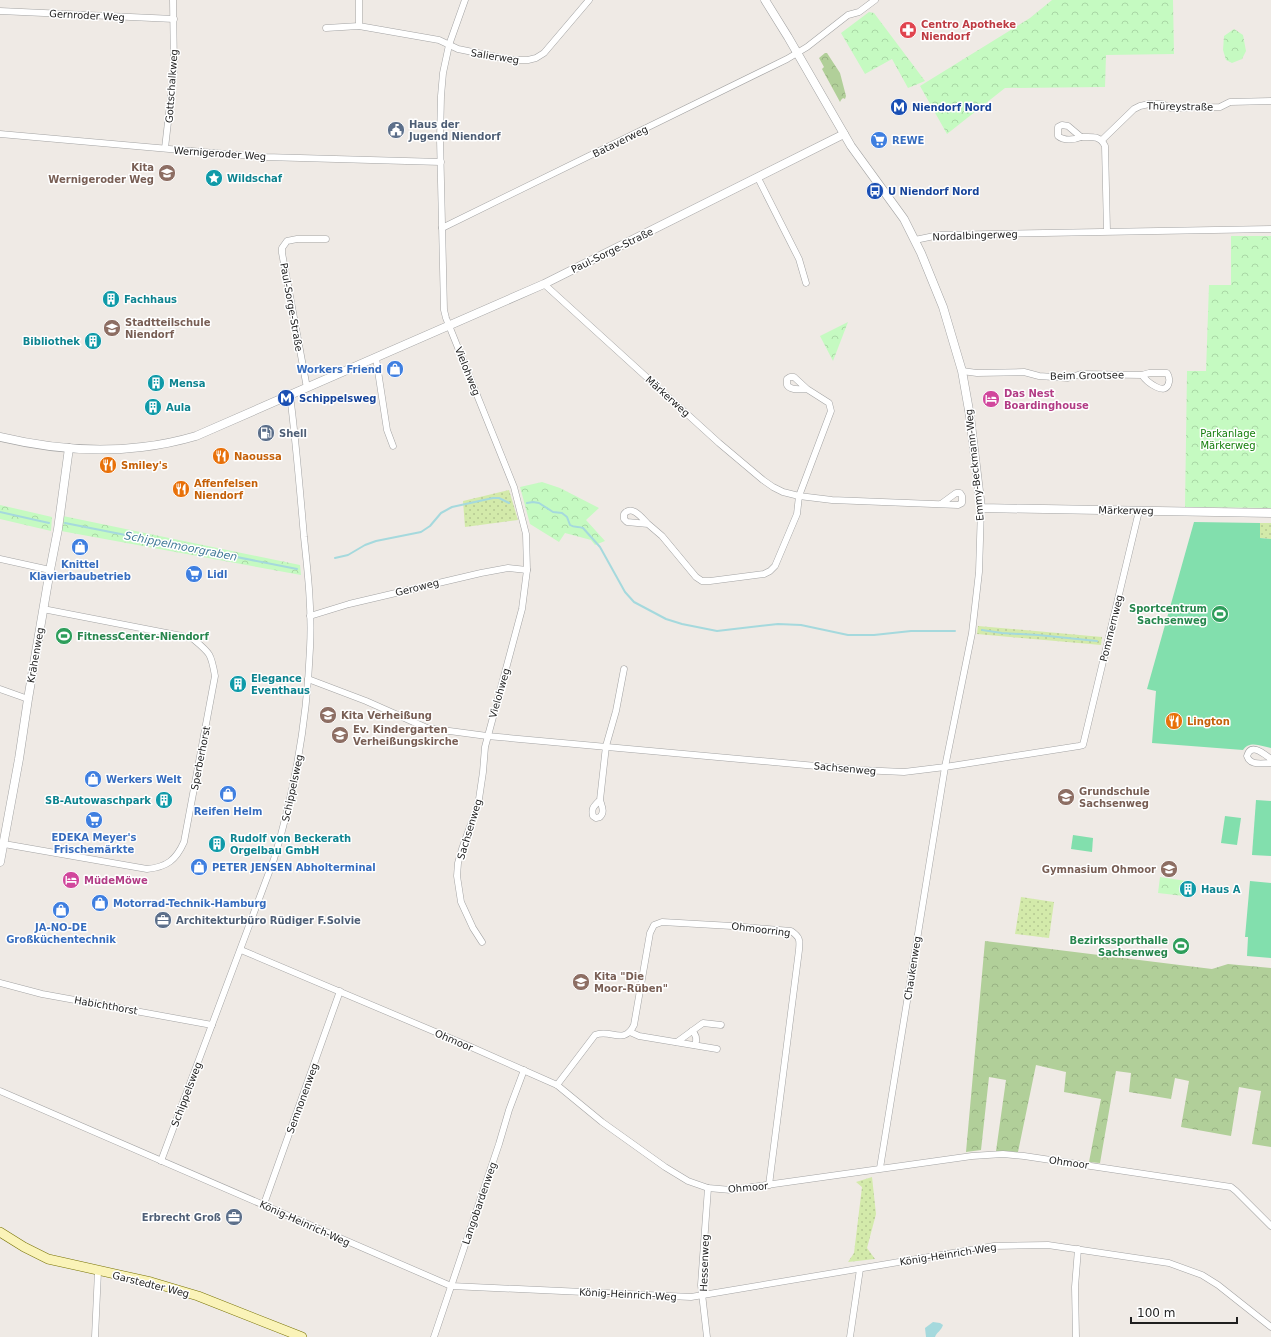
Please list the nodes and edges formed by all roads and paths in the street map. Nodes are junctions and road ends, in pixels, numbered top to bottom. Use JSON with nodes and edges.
{"nodes":[{"id":1,"x":173,"y":0,"type":"edge"},
{"id":2,"x":359,"y":0,"type":"edge"},
{"id":3,"x":466,"y":0,"type":"edge"},
{"id":4,"x":589,"y":0,"type":"edge"},
{"id":5,"x":765,"y":0,"type":"edge"},
{"id":6,"x":875,"y":0,"type":"edge"},
{"id":7,"x":0,"y":11,"type":"edge"},
{"id":8,"x":174,"y":19,"type":"junction"},
{"id":9,"x":359,"y":26,"type":"junction"},
{"id":10,"x":326,"y":28,"type":"dead end"},
{"id":11,"x":449,"y":45,"type":"junction"},
{"id":12,"x":797,"y":53,"type":"junction"},
{"id":13,"x":1271,"y":101,"type":"edge"},
{"id":14,"x":0,"y":134,"type":"edge"},
{"id":15,"x":844,"y":134,"type":"junction"},
{"id":16,"x":1081,"y":137,"type":"dead end"},
{"id":17,"x":1102,"y":140,"type":"junction"},
{"id":18,"x":165,"y":148,"type":"junction"},
{"id":19,"x":441,"y":162,"type":"junction"},
{"id":20,"x":758,"y":178,"type":"junction"},
{"id":21,"x":442,"y":228,"type":"junction"},
{"id":22,"x":1271,"y":229,"type":"edge"},
{"id":23,"x":1107,"y":231,"type":"junction"},
{"id":24,"x":326,"y":239,"type":"dead end"},
{"id":25,"x":915,"y":240,"type":"junction"},
{"id":26,"x":806,"y":283,"type":"dead end"},
{"id":27,"x":544,"y":284,"type":"junction"},
{"id":28,"x":449,"y":326,"type":"junction"},
{"id":29,"x":376,"y":358,"type":"junction"},
{"id":30,"x":962,"y":372,"type":"junction"},
{"id":31,"x":1142,"y":375,"type":"dead end"},
{"id":32,"x":307,"y":388,"type":"junction"},
{"id":33,"x":807,"y":389,"type":"dead end"},
{"id":34,"x":290,"y":395,"type":"junction"},
{"id":35,"x":0,"y":437,"type":"edge"},
{"id":36,"x":392,"y":446,"type":"dead end"},
{"id":37,"x":69,"y":448,"type":"junction"},
{"id":38,"x":799,"y":496,"type":"junction"},
{"id":39,"x":941,"y":504,"type":"dead end"},
{"id":40,"x":981,"y":508,"type":"junction"},
{"id":41,"x":1139,"y":511,"type":"junction"},
{"id":42,"x":1271,"y":513,"type":"edge"},
{"id":43,"x":648,"y":524,"type":"dead end"},
{"id":44,"x":0,"y":559,"type":"edge"},
{"id":45,"x":50,"y":570,"type":"junction"},
{"id":46,"x":527,"y":570,"type":"junction"},
{"id":47,"x":43,"y":608,"type":"junction"},
{"id":48,"x":310,"y":616,"type":"junction"},
{"id":49,"x":624,"y":669,"type":"dead end"},
{"id":50,"x":308,"y":679,"type":"junction"},
{"id":51,"x":0,"y":689,"type":"edge"},
{"id":52,"x":28,"y":699,"type":"junction"},
{"id":53,"x":487,"y":736,"type":"junction"},
{"id":54,"x":1083,"y":744,"type":"joint"},
{"id":55,"x":606,"y":746,"type":"junction"},
{"id":56,"x":1271,"y":759,"type":"edge"},
{"id":57,"x":1271,"y":763,"type":"edge"},
{"id":58,"x":945,"y":767,"type":"junction"},
{"id":59,"x":600,"y":800,"type":"dead end"},
{"id":60,"x":4,"y":844,"type":"junction"},
{"id":61,"x":0,"y":862,"type":"edge"},
{"id":62,"x":482,"y":942,"type":"dead end"},
{"id":63,"x":241,"y":950,"type":"junction"},
{"id":64,"x":0,"y":983,"type":"edge"},
{"id":65,"x":340,"y":991,"type":"junction"},
{"id":66,"x":212,"y":1025,"type":"junction"},
{"id":67,"x":721,"y":1025,"type":"dead end"},
{"id":68,"x":692,"y":1031,"type":"junction"},
{"id":69,"x":630,"y":1032,"type":"junction"},
{"id":70,"x":677,"y":1042,"type":"junction"},
{"id":71,"x":695,"y":1045,"type":"junction"},
{"id":72,"x":717,"y":1049,"type":"dead end"},
{"id":73,"x":524,"y":1070,"type":"junction"},
{"id":74,"x":557,"y":1085,"type":"junction"},
{"id":75,"x":0,"y":1092,"type":"edge"},
{"id":76,"x":161,"y":1161,"type":"junction"},
{"id":77,"x":880,"y":1168,"type":"junction"},
{"id":78,"x":769,"y":1185,"type":"junction"},
{"id":79,"x":708,"y":1188,"type":"junction"},
{"id":80,"x":264,"y":1204,"type":"junction"},
{"id":81,"x":1271,"y":1226,"type":"edge"},
{"id":82,"x":0,"y":1232,"type":"edge"},
{"id":83,"x":1078,"y":1249,"type":"junction"},
{"id":84,"x":860,"y":1269,"type":"junction"},
{"id":85,"x":98,"y":1271,"type":"junction"},
{"id":86,"x":450,"y":1286,"type":"junction"},
{"id":87,"x":702,"y":1295,"type":"junction"},
{"id":88,"x":1271,"y":1327,"type":"edge"},
{"id":89,"x":95,"y":1337,"type":"edge"},
{"id":90,"x":302,"y":1337,"type":"edge"},
{"id":91,"x":434,"y":1337,"type":"edge"},
{"id":92,"x":707,"y":1337,"type":"edge"},
{"id":93,"x":850,"y":1337,"type":"edge"},
{"id":94,"x":1076,"y":1337,"type":"edge"}],
"edges":[{"from":1,"to":8,"type":"street","name":"Gottschalkweg"},
{"from":2,"to":9,"type":"street"},
{"from":3,"to":11,"type":"street","name":"Vielohweg"},
{"from":4,"to":11,"type":"street","name":"Salierweg"},
{"from":5,"to":12,"type":"street"},
{"from":6,"to":12,"type":"street","name":"Bataverweg"},
{"from":7,"to":8,"type":"street","name":"Gernroder Weg"},
{"from":8,"to":18,"type":"street","name":"Gottschalkweg"},
{"from":9,"to":10,"type":"street","name":"Salierweg"},
{"from":9,"to":11,"type":"street","name":"Salierweg"},
{"from":11,"to":19,"type":"street","name":"Vielohweg"},
{"from":12,"to":15,"type":"street"},
{"from":12,"to":21,"type":"street","name":"Bataverweg"},
{"from":13,"to":17,"type":"street","name":"Thüreystraße"},
{"from":14,"to":18,"type":"street","name":"Wernigeroder Weg"},
{"from":15,"to":20,"type":"street","name":"Paul-Sorge-Straße"},
{"from":15,"to":25,"type":"street"},
{"from":16,"to":17,"type":"street"},
{"from":17,"to":23,"type":"street"},
{"from":18,"to":19,"type":"street","name":"Wernigeroder Weg"},
{"from":19,"to":21,"type":"street","name":"Vielohweg"},
{"from":20,"to":26,"type":"street"},
{"from":20,"to":27,"type":"street","name":"Paul-Sorge-Straße"},
{"from":21,"to":28,"type":"street","name":"Vielohweg"},
{"from":22,"to":23,"type":"street","name":"Nordalbingerweg"},
{"from":23,"to":25,"type":"street","name":"Nordalbingerweg"},
{"from":24,"to":32,"type":"street","name":"Paul-Sorge-Straße"},
{"from":25,"to":30,"type":"street","name":"Emmy-Beckmann-Weg"},
{"from":27,"to":28,"type":"street","name":"Paul-Sorge-Straße"},
{"from":27,"to":38,"type":"street","name":"Märkerweg"},
{"from":28,"to":29,"type":"street","name":"Paul-Sorge-Straße"},
{"from":28,"to":46,"type":"street","name":"Vielohweg"},
{"from":29,"to":32,"type":"street","name":"Paul-Sorge-Straße"},
{"from":29,"to":36,"type":"street"},
{"from":30,"to":31,"type":"street","name":"Beim Grootsee"},
{"from":30,"to":40,"type":"street","name":"Emmy-Beckmann-Weg"},
{"from":32,"to":34,"type":"street","name":"Paul-Sorge-Straße"},
{"from":33,"to":38,"type":"street"},
{"from":34,"to":37,"type":"street","name":"Paul-Sorge-Straße"},
{"from":34,"to":48,"type":"street","name":"Schippelsweg"},
{"from":35,"to":37,"type":"street","name":"Paul-Sorge-Straße"},
{"from":37,"to":45,"type":"street","name":"Krähenweg"},
{"from":38,"to":39,"type":"street","name":"Märkerweg"},
{"from":38,"to":43,"type":"street"},
{"from":40,"to":41,"type":"street","name":"Märkerweg"},
{"from":40,"to":58,"type":"street","name":"Emmy-Beckmann-Weg"},
{"from":41,"to":42,"type":"street","name":"Märkerweg"},
{"from":41,"to":54,"type":"street","name":"Pommernweg"},
{"from":44,"to":45,"type":"street"},
{"from":45,"to":47,"type":"street","name":"Krähenweg"},
{"from":46,"to":48,"type":"street","name":"Geroweg"},
{"from":46,"to":53,"type":"street","name":"Vielohweg"},
{"from":47,"to":52,"type":"street","name":"Krähenweg"},
{"from":47,"to":60,"type":"street","name":"Sperberhorst"},
{"from":48,"to":50,"type":"street","name":"Schippelsweg"},
{"from":49,"to":55,"type":"street"},
{"from":50,"to":53,"type":"street","name":"Sachsenweg"},
{"from":50,"to":63,"type":"street","name":"Schippelsweg"},
{"from":51,"to":52,"type":"street"},
{"from":52,"to":60,"type":"street","name":"Krähenweg"},
{"from":53,"to":55,"type":"street","name":"Sachsenweg"},
{"from":53,"to":62,"type":"street","name":"Sachsenweg"},
{"from":54,"to":58,"type":"street","name":"Sachsenweg"},
{"from":55,"to":58,"type":"street","name":"Sachsenweg"},
{"from":55,"to":59,"type":"street"},
{"from":56,"to":57,"type":"street"},
{"from":58,"to":77,"type":"street","name":"Chaukenweg"},
{"from":60,"to":61,"type":"street","name":"Krähenweg"},
{"from":63,"to":65,"type":"street","name":"Ohmoor"},
{"from":63,"to":66,"type":"street","name":"Schippelsweg"},
{"from":64,"to":66,"type":"street","name":"Habichthorst"},
{"from":65,"to":73,"type":"street","name":"Ohmoor"},
{"from":65,"to":80,"type":"street","name":"Semnonenweg"},
{"from":66,"to":76,"type":"street","name":"Schippelsweg"},
{"from":67,"to":68,"type":"street"},
{"from":68,"to":70,"type":"street"},
{"from":68,"to":71,"type":"street"},
{"from":69,"to":70,"type":"street"},
{"from":69,"to":74,"type":"street"},
{"from":69,"to":78,"type":"street","name":"Ohmoorring"},
{"from":70,"to":71,"type":"street"},
{"from":71,"to":72,"type":"street"},
{"from":73,"to":74,"type":"street","name":"Ohmoor"},
{"from":73,"to":86,"type":"street","name":"Langobardenweg"},
{"from":74,"to":79,"type":"street","name":"Ohmoor"},
{"from":75,"to":76,"type":"street","name":"König-Heinrich-Weg"},
{"from":76,"to":80,"type":"street","name":"König-Heinrich-Weg"},
{"from":77,"to":78,"type":"street","name":"Ohmoor"},
{"from":77,"to":81,"type":"street","name":"Ohmoor"},
{"from":78,"to":79,"type":"street","name":"Ohmoor"},
{"from":79,"to":87,"type":"street","name":"Hessenweg"},
{"from":80,"to":86,"type":"street","name":"König-Heinrich-Weg"},
{"from":82,"to":85,"type":"main road","name":"Garstedter Weg"},
{"from":83,"to":84,"type":"street","name":"König-Heinrich-Weg"},
{"from":83,"to":88,"type":"street","name":"König-Heinrich-Weg"},
{"from":83,"to":94,"type":"street"},
{"from":84,"to":87,"type":"street","name":"König-Heinrich-Weg"},
{"from":84,"to":93,"type":"street"},
{"from":85,"to":89,"type":"street"},
{"from":85,"to":90,"type":"main road","name":"Garstedter Weg"},
{"from":86,"to":87,"type":"street","name":"König-Heinrich-Weg"},
{"from":86,"to":91,"type":"street","name":"Langobardenweg"},
{"from":87,"to":92,"type":"street","name":"Hessenweg"}]}
